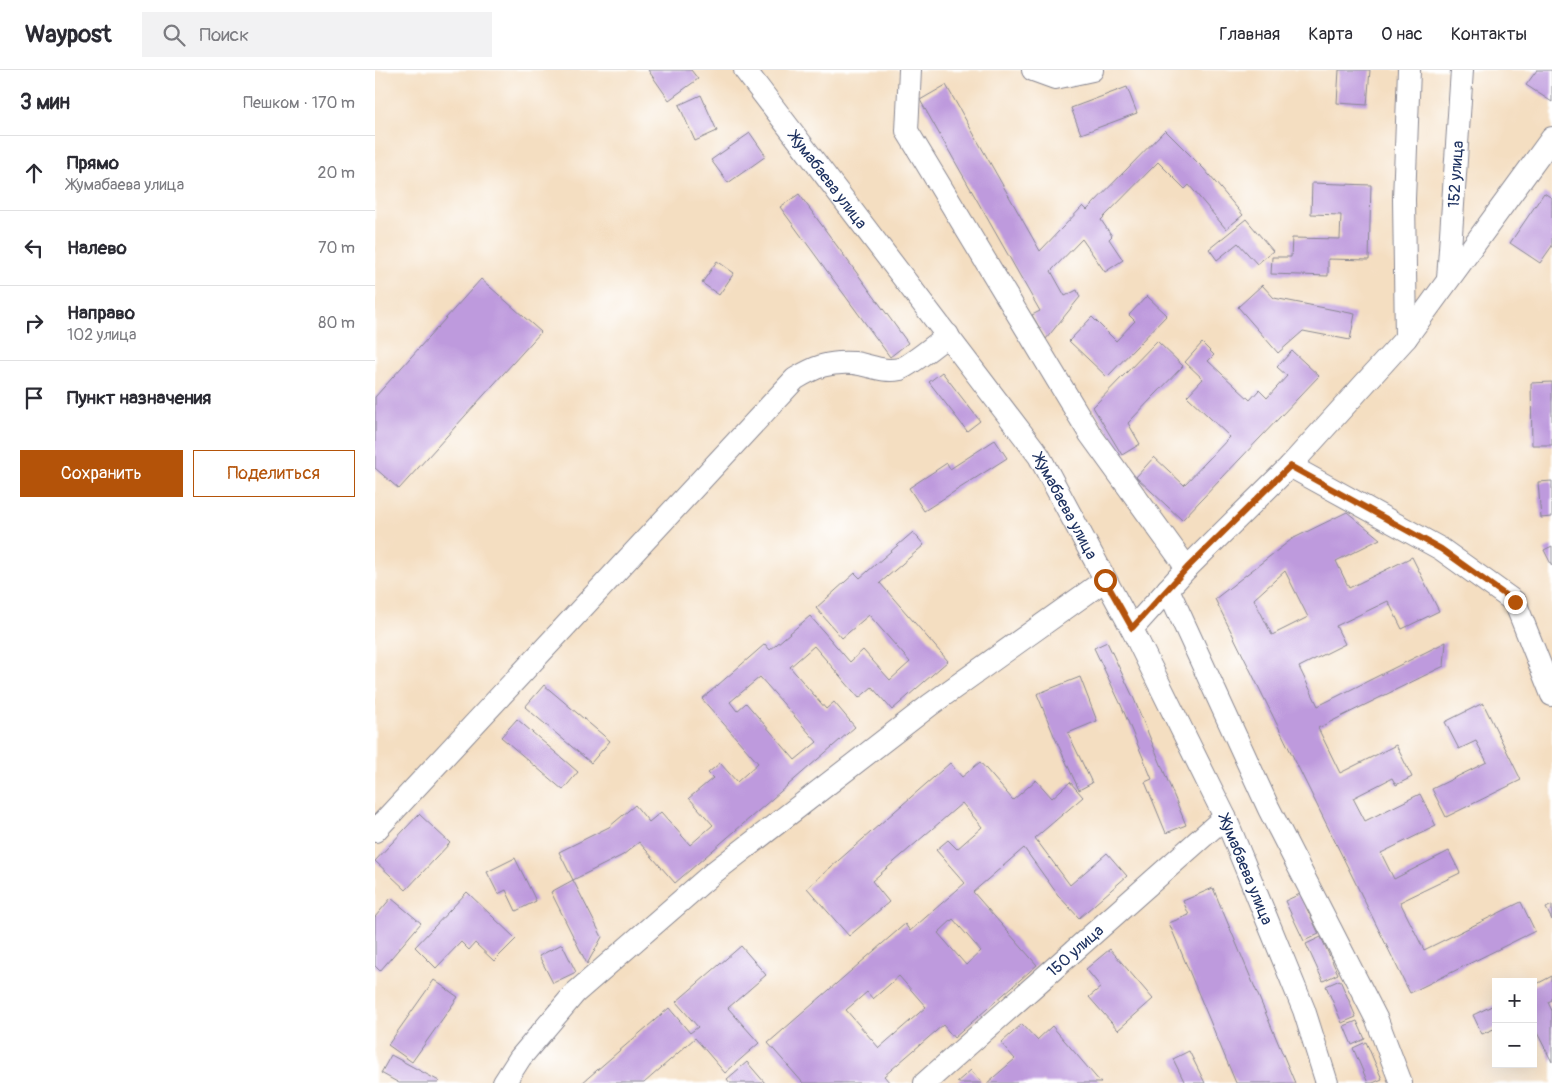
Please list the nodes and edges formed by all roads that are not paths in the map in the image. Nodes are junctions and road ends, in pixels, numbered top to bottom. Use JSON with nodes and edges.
{"nodes":[{"id":1,"x":745,"y":70,"type":"edge"},
{"id":2,"x":910,"y":70,"type":"edge"},
{"id":3,"x":1033,"y":70,"type":"edge"},
{"id":4,"x":1092,"y":70,"type":"edge"},
{"id":5,"x":1409,"y":70,"type":"edge"},
{"id":6,"x":1461,"y":70,"type":"edge"},
{"id":7,"x":1552,"y":138,"type":"edge"},
{"id":8,"x":1448,"y":279,"type":"junction"},
{"id":9,"x":948,"y":335,"type":"junction"},
{"id":10,"x":1406,"y":338,"type":"junction"},
{"id":11,"x":1290,"y":466,"type":"junction"},
{"id":12,"x":1187,"y":568,"type":"junction"},
{"id":13,"x":1105,"y":580,"type":"junction"},
{"id":14,"x":1168,"y":589,"type":"junction"},
{"id":15,"x":1132,"y":628,"type":"junction"},
{"id":16,"x":1552,"y":695,"type":"edge"},
{"id":17,"x":1225,"y":817,"type":"junction"},
{"id":18,"x":375,"y":831,"type":"edge"},
{"id":19,"x":504,"y":1083,"type":"edge"},
{"id":20,"x":925,"y":1083,"type":"edge"},
{"id":21,"x":1327,"y":1083,"type":"edge"},
{"id":22,"x":1401,"y":1083,"type":"edge"}],
"edges":[{"from":1,"to":9,"type":"street","name":"Жумабаева улица"},
{"from":2,"to":12,"type":"street"},
{"from":3,"to":4,"type":"street"},
{"from":5,"to":10,"type":"street"},
{"from":6,"to":8,"type":"street","name":"152 улица"},
{"from":7,"to":8,"type":"street"},
{"from":8,"to":10,"type":"street"},
{"from":9,"to":13,"type":"street","name":"Жумабаева улица"},
{"from":9,"to":18,"type":"street"},
{"from":10,"to":11,"type":"street"},
{"from":11,"to":12,"type":"street"},
{"from":11,"to":16,"type":"street"},
{"from":12,"to":14,"type":"street"},
{"from":13,"to":15,"type":"street","name":"Жумабаева улица"},
{"from":13,"to":19,"type":"street"},
{"from":14,"to":15,"type":"street"},
{"from":14,"to":22,"type":"street"},
{"from":15,"to":17,"type":"street","name":"Жумабаева улица"},
{"from":17,"to":20,"type":"street","name":"150 улица"},
{"from":17,"to":21,"type":"street","name":"Жумабаева улица"}]}
